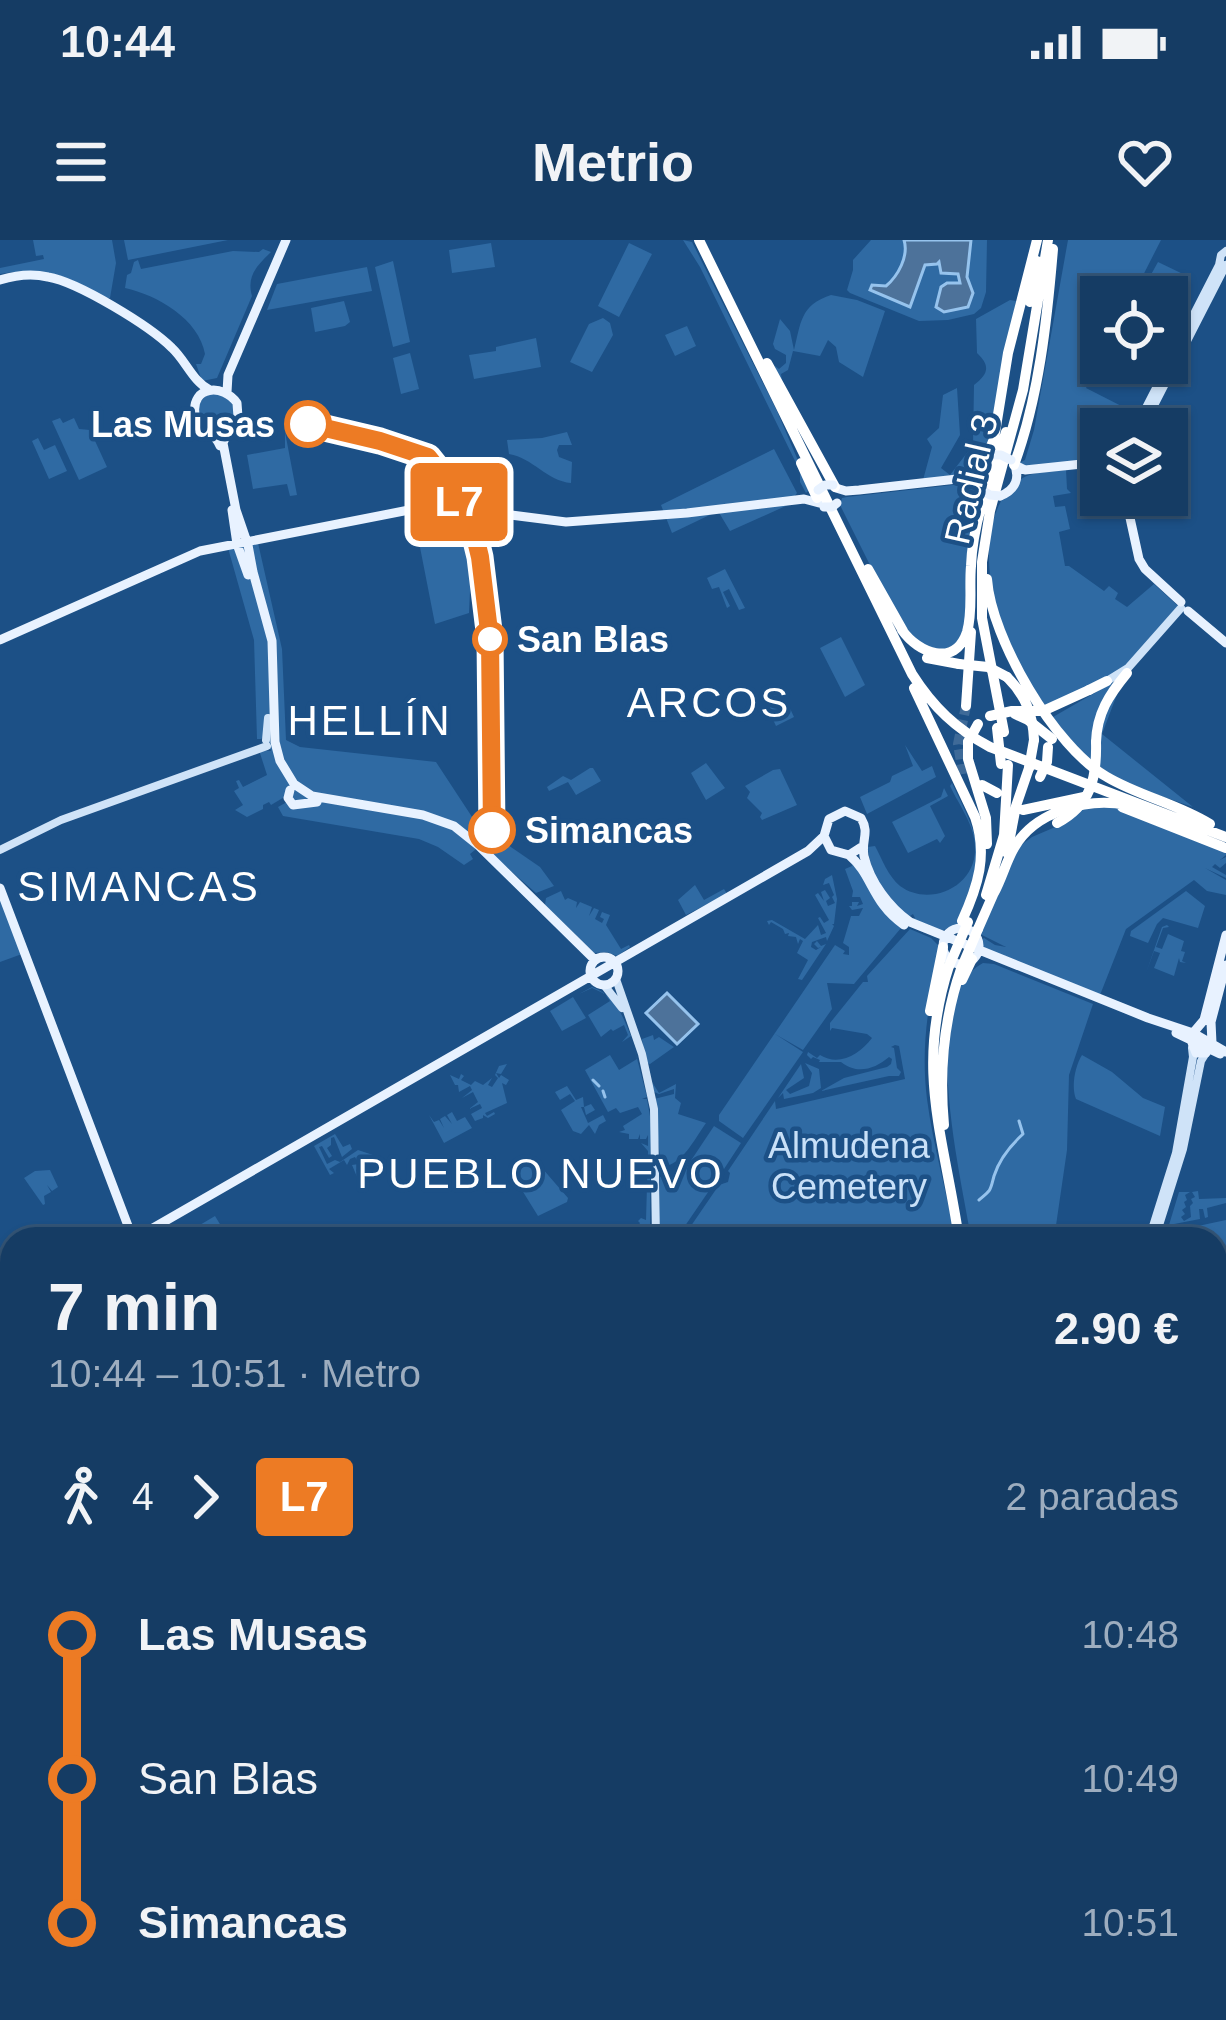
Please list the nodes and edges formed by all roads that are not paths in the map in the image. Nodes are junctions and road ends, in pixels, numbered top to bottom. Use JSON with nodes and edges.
{"nodes":[{"id":1,"x":284,"y":240,"type":"edge"},
{"id":2,"x":699,"y":240,"type":"edge"},
{"id":3,"x":1045,"y":240,"type":"edge"},
{"id":4,"x":1225,"y":257,"type":"edge"},
{"id":5,"x":0,"y":281,"type":"edge"},
{"id":6,"x":732,"y":316,"type":"junction"},
{"id":7,"x":754,"y":351,"type":"junction"},
{"id":8,"x":767,"y":362,"type":"junction"},
{"id":9,"x":218,"y":390,"type":"junction"},
{"id":10,"x":199,"y":398,"type":"junction"},
{"id":11,"x":1150,"y":408,"type":"edge"},
{"id":12,"x":229,"y":429,"type":"junction"},
{"id":13,"x":209,"y":431,"type":"junction"},
{"id":14,"x":988,"y":456,"type":"junction"},
{"id":15,"x":1010,"y":458,"type":"junction"},
{"id":16,"x":1080,"y":465,"type":"edge"},
{"id":17,"x":1080,"y":466,"type":"edge"},
{"id":18,"x":1017,"y":480,"type":"junction"},
{"id":19,"x":978,"y":483,"type":"junction"},
{"id":20,"x":836,"y":492,"type":"junction"},
{"id":21,"x":817,"y":496,"type":"junction"},
{"id":22,"x":1131,"y":516,"type":"edge"},
{"id":23,"x":845,"y":538,"type":"junction"},
{"id":24,"x":242,"y":541,"type":"junction"},
{"id":25,"x":867,"y":567,"type":"junction"},
{"id":26,"x":867,"y":593,"type":"junction"},
{"id":27,"x":970,"y":593,"type":"junction"},
{"id":28,"x":1185,"y":606,"type":"junction"},
{"id":29,"x":902,"y":630,"type":"junction"},
{"id":30,"x":0,"y":639,"type":"edge"},
{"id":31,"x":1226,"y":641,"type":"edge"},
{"id":32,"x":1127,"y":673,"type":"joint"},
{"id":33,"x":1108,"y":681,"type":"joint"},
{"id":34,"x":1028,"y":685,"type":"junction"},
{"id":35,"x":966,"y":706,"type":"tunnel mouth"},
{"id":36,"x":924,"y":709,"type":"junction"},
{"id":37,"x":1006,"y":712,"type":"junction"},
{"id":38,"x":1050,"y":743,"type":"junction"},
{"id":39,"x":271,"y":744,"type":"junction"},
{"id":40,"x":1024,"y":791,"type":"dead end"},
{"id":41,"x":300,"y":793,"type":"junction"},
{"id":42,"x":1144,"y":795,"type":"junction"},
{"id":43,"x":993,"y":800,"type":"dead end"},
{"id":44,"x":1023,"y":810,"type":"dead end"},
{"id":45,"x":1150,"y":811,"type":"junction"},
{"id":46,"x":1059,"y":818,"type":"junction"},
{"id":47,"x":1192,"y":824,"type":"junction"},
{"id":48,"x":1210,"y":824,"type":"junction"},
{"id":49,"x":1226,"y":834,"type":"edge"},
{"id":50,"x":824,"y":836,"type":"junction"},
{"id":51,"x":863,"y":845,"type":"junction"},
{"id":52,"x":0,"y":847,"type":"edge"},
{"id":53,"x":1226,"y":848,"type":"edge"},
{"id":54,"x":831,"y":850,"type":"junction"},
{"id":55,"x":849,"y":855,"type":"junction"},
{"id":56,"x":0,"y":884,"type":"edge"},
{"id":57,"x":513,"y":885,"type":"junction"},
{"id":58,"x":975,"y":892,"type":"junction"},
{"id":59,"x":994,"y":893,"type":"junction"},
{"id":60,"x":539,"y":901,"type":"junction"},
{"id":61,"x":686,"y":921,"type":"junction"},
{"id":62,"x":970,"y":924,"type":"junction"},
{"id":63,"x":1226,"y":935,"type":"edge"},
{"id":64,"x":661,"y":942,"type":"junction"},
{"id":65,"x":944,"y":942,"type":"junction"},
{"id":66,"x":976,"y":954,"type":"junction"},
{"id":67,"x":998,"y":962,"type":"junction"},
{"id":68,"x":1226,"y":965,"type":"edge"},
{"id":69,"x":953,"y":966,"type":"junction"},
{"id":70,"x":616,"y":969,"type":"junction"},
{"id":71,"x":595,"y":973,"type":"junction"},
{"id":72,"x":958,"y":989,"type":"junction"},
{"id":73,"x":545,"y":1006,"type":"junction"},
{"id":74,"x":944,"y":1034,"type":"junction"},
{"id":75,"x":1197,"y":1035,"type":"junction"},
{"id":76,"x":491,"y":1037,"type":"junction"},
{"id":77,"x":1209,"y":1048,"type":"junction"},
{"id":78,"x":1226,"y":1054,"type":"edge"},
{"id":79,"x":928,"y":1080,"type":"junction"},
{"id":80,"x":407,"y":1085,"type":"junction"},
{"id":81,"x":373,"y":1104,"type":"junction"},
{"id":82,"x":944,"y":1122,"type":"junction"},
{"id":83,"x":307,"y":1143,"type":"junction"},
{"id":84,"x":276,"y":1161,"type":"junction"},
{"id":85,"x":1164,"y":1190,"type":"junction"},
{"id":86,"x":1166,"y":1203,"type":"junction"},
{"id":87,"x":201,"y":1204,"type":"junction"},
{"id":88,"x":954,"y":1209,"type":"junction"},
{"id":89,"x":139,"y":1227,"type":"edge"},
{"id":90,"x":158,"y":1227,"type":"edge"},
{"id":91,"x":161,"y":1227,"type":"edge"},
{"id":92,"x":654,"y":1227,"type":"edge"},
{"id":93,"x":654,"y":1227,"type":"edge"},
{"id":94,"x":959,"y":1227,"type":"edge"},
{"id":95,"x":960,"y":1227,"type":"edge"},
{"id":96,"x":1155,"y":1227,"type":"edge"},
{"id":97,"x":1157,"y":1227,"type":"edge"}],
"edges":[{"from":1,"to":9,"type":"main road"},
{"from":2,"to":6,"type":"highway"},
{"from":2,"to":7,"type":"highway"},
{"from":2,"to":8,"type":"highway"},
{"from":3,"to":14,"type":"highway"},
{"from":3,"to":15,"type":"highway","name":"Radial 3"},
{"from":3,"to":15,"type":"highway"},
{"from":4,"to":11,"type":"main road"},
{"from":5,"to":9,"type":"main road"},
{"from":5,"to":10,"type":"main road"},
{"from":6,"to":7,"type":"highway"},
{"from":6,"to":21,"type":"highway"},
{"from":7,"to":23,"type":"highway"},
{"from":8,"to":20,"type":"highway"},
{"from":8,"to":25,"type":"highway"},
{"from":9,"to":10,"type":"main road"},
{"from":9,"to":12,"type":"main road"},
{"from":10,"to":13,"type":"main road"},
{"from":12,"to":13,"type":"main road"},
{"from":12,"to":24,"type":"main road"},
{"from":13,"to":24,"type":"main road"},
{"from":14,"to":15,"type":"main road","bridge":true},
{"from":14,"to":19,"type":"main road"},
{"from":15,"to":16,"type":"main road"},
{"from":15,"to":18,"type":"main road"},
{"from":15,"to":27,"type":"highway"},
{"from":15,"to":34,"type":"highway"},
{"from":15,"to":62,"type":"highway","name":"Radial 3","bridge":true},
{"from":17,"to":18,"type":"main road"},
{"from":18,"to":19,"type":"main road","bridge":true},
{"from":19,"to":20,"type":"main road"},
{"from":20,"to":21,"type":"main road","bridge":true},
{"from":20,"to":21,"type":"main road","bridge":true},
{"from":21,"to":24,"type":"main road"},
{"from":21,"to":24,"type":"main road"},
{"from":21,"to":26,"type":"highway"},
{"from":22,"to":28,"type":"main road"},
{"from":23,"to":26,"type":"highway"},
{"from":23,"to":47,"type":"highway"},
{"from":24,"to":30,"type":"main road"},
{"from":24,"to":39,"type":"main road"},
{"from":24,"to":39,"type":"main road"},
{"from":25,"to":29,"type":"highway"},
{"from":25,"to":48,"type":"highway"},
{"from":26,"to":36,"type":"highway"},
{"from":27,"to":29,"type":"highway"},
{"from":27,"to":35,"type":"highway"},
{"from":28,"to":31,"type":"main road"},
{"from":28,"to":32,"type":"main road"},
{"from":28,"to":33,"type":"main road"},
{"from":29,"to":59,"type":"highway","bridge":true},
{"from":32,"to":46,"type":"highway","bridge":true},
{"from":33,"to":37,"type":"highway","bridge":true},
{"from":34,"to":38,"type":"highway"},
{"from":34,"to":42,"type":"highway"},
{"from":36,"to":43,"type":"highway"},
{"from":36,"to":58,"type":"highway"},
{"from":37,"to":38,"type":"highway","bridge":true},
{"from":37,"to":58,"type":"highway","bridge":true},
{"from":38,"to":40,"type":"highway","bridge":true},
{"from":38,"to":42,"type":"highway"},
{"from":39,"to":41,"type":"main road"},
{"from":39,"to":52,"type":"main road"},
{"from":41,"to":57,"type":"main road"},
{"from":41,"to":60,"type":"main road"},
{"from":42,"to":48,"type":"highway"},
{"from":44,"to":45,"type":"highway"},
{"from":45,"to":46,"type":"highway"},
{"from":45,"to":47,"type":"highway"},
{"from":46,"to":53,"type":"highway"},
{"from":46,"to":59,"type":"highway"},
{"from":47,"to":49,"type":"highway"},
{"from":48,"to":49,"type":"highway"},
{"from":50,"to":51,"type":"main road"},
{"from":50,"to":54,"type":"main road"},
{"from":50,"to":61,"type":"main road"},
{"from":51,"to":55,"type":"main road"},
{"from":51,"to":65,"type":"main road"},
{"from":54,"to":55,"type":"main road"},
{"from":54,"to":64,"type":"main road"},
{"from":55,"to":65,"type":"main road"},
{"from":56,"to":89,"type":"main road"},
{"from":57,"to":60,"type":"main road"},
{"from":57,"to":71,"type":"main road"},
{"from":58,"to":62,"type":"highway"},
{"from":59,"to":62,"type":"highway"},
{"from":60,"to":71,"type":"main road"},
{"from":61,"to":64,"type":"main road"},
{"from":61,"to":70,"type":"main road"},
{"from":62,"to":69,"type":"highway","bridge":true},
{"from":63,"to":75,"type":"main road"},
{"from":64,"to":70,"type":"main road"},
{"from":65,"to":66,"type":"main road"},
{"from":65,"to":66,"type":"main road"},
{"from":65,"to":79,"type":"highway"},
{"from":66,"to":67,"type":"main road"},
{"from":66,"to":72,"type":"highway"},
{"from":66,"to":75,"type":"main road"},
{"from":67,"to":72,"type":"main road"},
{"from":67,"to":75,"type":"main road"},
{"from":68,"to":75,"type":"main road"},
{"from":69,"to":74,"type":"highway"},
{"from":69,"to":79,"type":"highway"},
{"from":69,"to":82,"type":"highway"},
{"from":69,"to":88,"type":"highway"},
{"from":70,"to":71,"type":"main road"},
{"from":70,"to":71,"type":"main road"},
{"from":70,"to":93,"type":"main road"},
{"from":71,"to":73,"type":"main road"},
{"from":71,"to":73,"type":"main road"},
{"from":71,"to":92,"type":"main road"},
{"from":72,"to":74,"type":"highway"},
{"from":73,"to":76,"type":"main road"},
{"from":73,"to":76,"type":"main road"},
{"from":74,"to":82,"type":"highway"},
{"from":75,"to":77,"type":"main road"},
{"from":75,"to":77,"type":"main road"},
{"from":75,"to":85,"type":"main road"},
{"from":76,"to":80,"type":"main road"},
{"from":77,"to":78,"type":"main road"},
{"from":77,"to":86,"type":"main road"},
{"from":79,"to":88,"type":"highway"},
{"from":80,"to":81,"type":"main road"},
{"from":80,"to":81,"type":"main road"},
{"from":81,"to":83,"type":"main road"},
{"from":81,"to":83,"type":"main road"},
{"from":82,"to":95,"type":"highway"},
{"from":83,"to":84,"type":"main road"},
{"from":84,"to":87,"type":"main road"},
{"from":84,"to":87,"type":"main road"},
{"from":85,"to":86,"type":"main road"},
{"from":85,"to":96,"type":"main road"},
{"from":86,"to":97,"type":"main road"},
{"from":87,"to":90,"type":"main road"},
{"from":87,"to":91,"type":"main road"},
{"from":88,"to":94,"type":"highway"}]}
